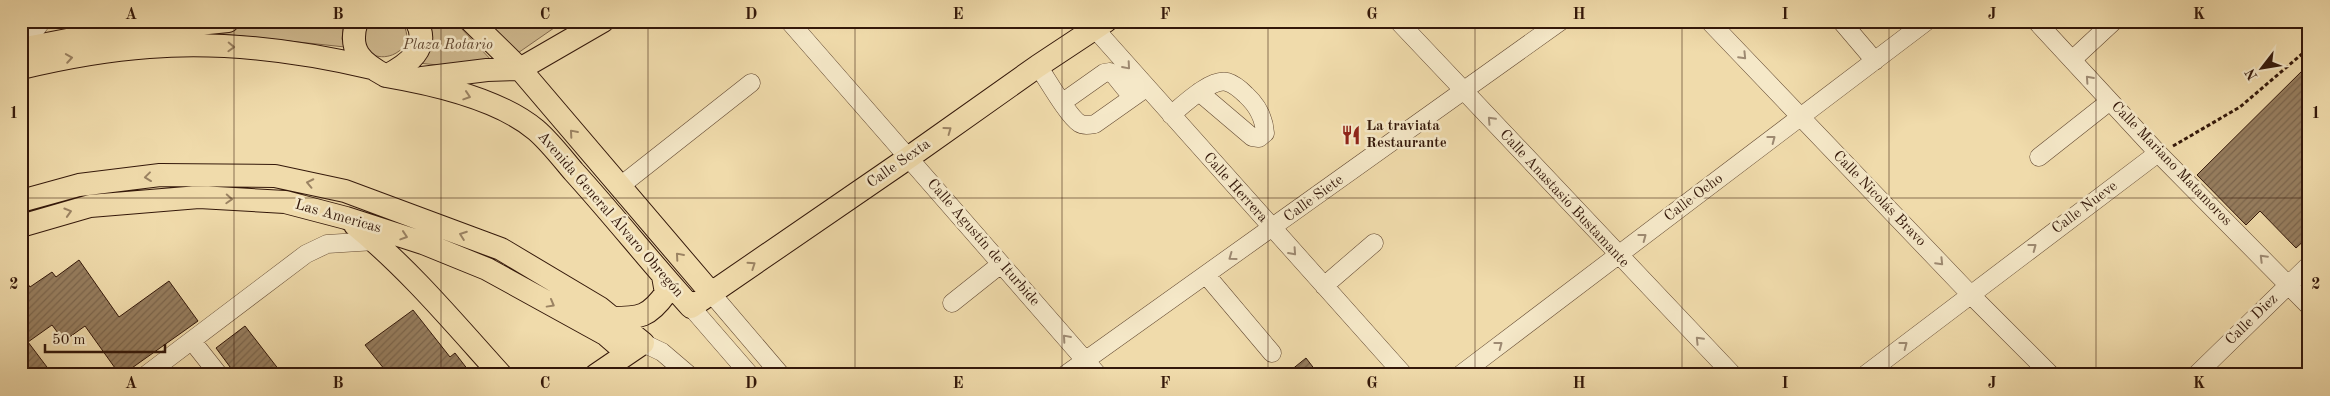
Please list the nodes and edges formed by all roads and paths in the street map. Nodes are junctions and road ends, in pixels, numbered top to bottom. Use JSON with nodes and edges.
{"nodes":[{"id":1,"x":42,"y":21,"type":"edge"},
{"id":2,"x":228,"y":21,"type":"edge"},
{"id":3,"x":357,"y":21,"type":"edge"},
{"id":4,"x":416,"y":21,"type":"edge"},
{"id":5,"x":472,"y":21,"type":"edge"},
{"id":6,"x":603,"y":21,"type":"edge"},
{"id":7,"x":1398,"y":21,"type":"edge"},
{"id":8,"x":1561,"y":21,"type":"edge"},
{"id":9,"x":1709,"y":21,"type":"edge"},
{"id":10,"x":1841,"y":21,"type":"edge"},
{"id":11,"x":1927,"y":21,"type":"edge"},
{"id":12,"x":2036,"y":21,"type":"edge"},
{"id":13,"x":2114,"y":21,"type":"edge"},
{"id":14,"x":796,"y":23,"type":"edge"},
{"id":15,"x":1096,"y":24,"type":"edge"},
{"id":16,"x":96,"y":36,"type":"edge"},
{"id":17,"x":21,"y":48,"type":"edge"},
{"id":18,"x":2309,"y":48,"type":"edge"},
{"id":19,"x":541,"y":58,"type":"junction"},
{"id":20,"x":2072,"y":60,"type":"junction"},
{"id":21,"x":1875,"y":61,"type":"junction"},
{"id":22,"x":1038,"y":66,"type":"junction"},
{"id":23,"x":21,"y":68,"type":"edge"},
{"id":24,"x":520,"y":69,"type":"junction"},
{"id":25,"x":379,"y":72,"type":"junction"},
{"id":26,"x":408,"y":80,"type":"junction"},
{"id":27,"x":751,"y":83,"type":"dead end"},
{"id":28,"x":1146,"y":88,"type":"junction"},
{"id":29,"x":1199,"y":92,"type":"dead end"},
{"id":30,"x":1463,"y":92,"type":"junction"},
{"id":31,"x":541,"y":96,"type":"junction"},
{"id":32,"x":1132,"y":98,"type":"junction"},
{"id":33,"x":2110,"y":101,"type":"junction"},
{"id":34,"x":1063,"y":102,"type":"junction"},
{"id":35,"x":1171,"y":115,"type":"junction"},
{"id":36,"x":1801,"y":117,"type":"junction"},
{"id":37,"x":2158,"y":153,"type":"junction"},
{"id":38,"x":2039,"y":157,"type":"dead end"},
{"id":39,"x":908,"y":158,"type":"junction"},
{"id":40,"x":619,"y":187,"type":"junction"},
{"id":41,"x":600,"y":200,"type":"junction"},
{"id":42,"x":21,"y":202,"type":"edge"},
{"id":43,"x":346,"y":218,"type":"junction"},
{"id":44,"x":21,"y":226,"type":"edge"},
{"id":45,"x":1272,"y":229,"type":"junction"},
{"id":46,"x":375,"y":241,"type":"junction"},
{"id":47,"x":1374,"y":244,"type":"dead end"},
{"id":48,"x":501,"y":249,"type":"junction"},
{"id":49,"x":441,"y":250,"type":"junction"},
{"id":50,"x":1618,"y":256,"type":"junction"},
{"id":51,"x":1001,"y":264,"type":"junction"},
{"id":52,"x":2309,"y":265,"type":"edge"},
{"id":53,"x":487,"y":269,"type":"junction"},
{"id":54,"x":663,"y":276,"type":"junction"},
{"id":55,"x":1207,"y":276,"type":"junction"},
{"id":56,"x":413,"y":279,"type":"junction"},
{"id":57,"x":2289,"y":284,"type":"junction"},
{"id":58,"x":1324,"y":286,"type":"junction"},
{"id":59,"x":711,"y":293,"type":"junction"},
{"id":60,"x":1971,"y":294,"type":"junction"},
{"id":61,"x":952,"y":303,"type":"dead end"},
{"id":62,"x":2309,"y":306,"type":"edge"},
{"id":63,"x":691,"y":308,"type":"junction"},
{"id":64,"x":612,"y":318,"type":"junction"},
{"id":65,"x":192,"y":341,"type":"junction"},
{"id":66,"x":635,"y":348,"type":"junction"},
{"id":67,"x":1272,"y":353,"type":"dead end"},
{"id":68,"x":1086,"y":360,"type":"junction"},
{"id":69,"x":146,"y":375,"type":"edge"},
{"id":70,"x":219,"y":375,"type":"edge"},
{"id":71,"x":501,"y":375,"type":"edge"},
{"id":72,"x":596,"y":375,"type":"edge"},
{"id":73,"x":688,"y":375,"type":"edge"},
{"id":74,"x":750,"y":375,"type":"edge"},
{"id":75,"x":781,"y":375,"type":"edge"},
{"id":76,"x":1065,"y":375,"type":"edge"},
{"id":77,"x":1098,"y":375,"type":"edge"},
{"id":78,"x":1404,"y":375,"type":"edge"},
{"id":79,"x":1460,"y":375,"type":"edge"},
{"id":80,"x":1733,"y":375,"type":"edge"},
{"id":81,"x":1865,"y":375,"type":"edge"},
{"id":82,"x":2051,"y":375,"type":"edge"},
{"id":83,"x":2196,"y":375,"type":"edge"}],
"edges":[{"from":1,"to":17,"type":"street"},
{"from":2,"to":16,"type":"main road","name":"Avenida General Álvaro Obregón"},
{"from":3,"to":25,"type":"main road"},
{"from":4,"to":25,"type":"main road"},
{"from":5,"to":24,"type":"main road","name":"Avenida General Álvaro Obregón"},
{"from":6,"to":19,"type":"main road"},
{"from":7,"to":30,"type":"street","name":"Calle Anastasio Bustamante"},
{"from":8,"to":30,"type":"street","name":"Calle Siete"},
{"from":9,"to":36,"type":"street","name":"Calle Nicolás Bravo","one_way":true},
{"from":10,"to":21,"type":"street"},
{"from":11,"to":21,"type":"street","name":"Calle Ocho"},
{"from":12,"to":20,"type":"street","name":"Calle Mariano Matamoros"},
{"from":13,"to":20,"type":"street"},
{"from":14,"to":39,"type":"street","name":"Calle Agustín de Iturbide"},
{"from":15,"to":22,"type":"main road","name":"Calle Sexta"},
{"from":15,"to":28,"type":"street","name":"Calle Herrera","one_way":true},
{"from":16,"to":17,"type":"main road","name":"Avenida General Álvaro Obregón"},
{"from":23,"to":16,"type":"main road","name":"Avenida General Álvaro Obregón","one_way":true},
{"from":16,"to":25,"type":"main road","name":"Avenida General Álvaro Obregón","one_way":true},
{"from":18,"to":37,"type":"path"},
{"from":19,"to":24,"type":"main road"},
{"from":19,"to":31,"type":"main road"},
{"from":33,"to":20,"type":"street","name":"Calle Mariano Matamoros","one_way":true},
{"from":21,"to":36,"type":"street","name":"Calle Ocho"},
{"from":22,"to":34,"type":"street"},
{"from":39,"to":22,"type":"main road","name":"Calle Sexta","one_way":true},
{"from":24,"to":26,"type":"main road"},
{"from":24,"to":31,"type":"main road","name":"Avenida General Álvaro Obregón"},
{"from":25,"to":26,"type":"main road","name":"Avenida General Álvaro Obregón"},
{"from":26,"to":41,"type":"main road","name":"Avenida General Álvaro Obregón","one_way":true},
{"from":27,"to":40,"type":"street"},
{"from":28,"to":32,"type":"street"},
{"from":28,"to":35,"type":"street","name":"Calle Herrera"},
{"from":29,"to":35,"type":"street"},
{"from":30,"to":45,"type":"street","name":"Calle Siete"},
{"from":50,"to":30,"type":"street","name":"Calle Anastasio Bustamante","one_way":true},
{"from":40,"to":31,"type":"main road","name":"Avenida General Álvaro Obregón","one_way":true},
{"from":32,"to":34,"type":"street"},
{"from":32,"to":34,"type":"street"},
{"from":33,"to":37,"type":"street","name":"Calle Mariano Matamoros"},
{"from":33,"to":38,"type":"street"},
{"from":35,"to":45,"type":"street","name":"Calle Herrera"},
{"from":50,"to":36,"type":"street","name":"Calle Ocho","one_way":true},
{"from":36,"to":60,"type":"street","name":"Calle Nicolás Bravo","one_way":true},
{"from":57,"to":37,"type":"street","name":"Calle Mariano Matamoros","one_way":true},
{"from":60,"to":37,"type":"street","name":"Calle Nueve","one_way":true},
{"from":39,"to":51,"type":"street","name":"Calle Agustín de Iturbide"},
{"from":59,"to":39,"type":"main road","name":"Calle Sexta","one_way":true},
{"from":40,"to":41,"type":"main road"},
{"from":59,"to":40,"type":"main road","name":"Avenida General Álvaro Obregón","one_way":true},
{"from":41,"to":54,"type":"main road","name":"Avenida General Álvaro Obregón"},
{"from":48,"to":42,"type":"main road","name":"Las Americas","one_way":true},
{"from":44,"to":43,"type":"main road","name":"Las Americas","one_way":true},
{"from":43,"to":46,"type":"main road"},
{"from":43,"to":49,"type":"main road","name":"Las Americas","one_way":true},
{"from":45,"to":55,"type":"street","name":"Calle Siete","one_way":true},
{"from":45,"to":58,"type":"street","name":"Calle Herrera","one_way":true},
{"from":46,"to":56,"type":"main road"},
{"from":46,"to":65,"type":"street"},
{"from":47,"to":58,"type":"street"},
{"from":48,"to":53,"type":"main road"},
{"from":48,"to":64,"type":"main road","name":"Las Americas"},
{"from":49,"to":53,"type":"main road","name":"Las Americas"},
{"from":49,"to":56,"type":"main road"},
{"from":79,"to":50,"type":"street","name":"Calle Ocho","one_way":true},
{"from":80,"to":50,"type":"street","name":"Calle Anastasio Bustamante","one_way":true},
{"from":51,"to":61,"type":"street"},
{"from":68,"to":51,"type":"street","name":"Calle Agustín de Iturbide","one_way":true},
{"from":52,"to":57,"type":"street","name":"Calle Diez"},
{"from":53,"to":66,"type":"main road","name":"Las Americas","one_way":true},
{"from":54,"to":63,"type":"main road","name":"Avenida General Álvaro Obregón"},
{"from":54,"to":64,"type":"main road"},
{"from":55,"to":67,"type":"street"},
{"from":55,"to":68,"type":"street","name":"Calle Siete"},
{"from":56,"to":71,"type":"main road"},
{"from":57,"to":62,"type":"street","name":"Calle Mariano Matamoros"},
{"from":57,"to":83,"type":"street","name":"Calle Diez"},
{"from":58,"to":78,"type":"street","name":"Calle Herrera"},
{"from":59,"to":63,"type":"main road","name":"Calle Sexta"},
{"from":59,"to":75,"type":"street"},
{"from":81,"to":60,"type":"street","name":"Calle Nueve","one_way":true},
{"from":60,"to":82,"type":"street","name":"Calle Nicolás Bravo"},
{"from":63,"to":74,"type":"street"},
{"from":64,"to":66,"type":"main road","name":"Las Americas"},
{"from":65,"to":69,"type":"street"},
{"from":65,"to":70,"type":"street"},
{"from":66,"to":72,"type":"main road"},
{"from":66,"to":73,"type":"street"},
{"from":68,"to":76,"type":"street","name":"Calle Siete"},
{"from":68,"to":77,"type":"street","name":"Calle Agustín de Iturbide"}]}
